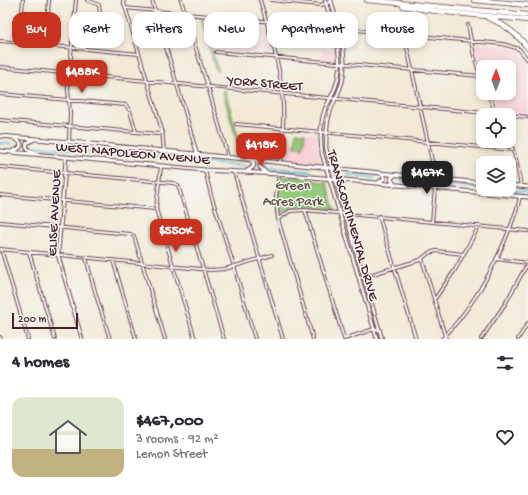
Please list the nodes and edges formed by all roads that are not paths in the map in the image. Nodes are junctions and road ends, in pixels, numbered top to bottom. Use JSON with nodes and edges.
{"nodes":[{"id":1,"x":22,"y":0,"type":"edge"},
{"id":2,"x":49,"y":0,"type":"edge"},
{"id":3,"x":76,"y":0,"type":"edge"},
{"id":4,"x":88,"y":0,"type":"edge"},
{"id":5,"x":123,"y":0,"type":"edge"},
{"id":6,"x":152,"y":0,"type":"edge"},
{"id":7,"x":181,"y":0,"type":"edge"},
{"id":8,"x":260,"y":0,"type":"edge"},
{"id":9,"x":271,"y":0,"type":"edge"},
{"id":10,"x":367,"y":0,"type":"edge"},
{"id":11,"x":474,"y":0,"type":"edge"},
{"id":12,"x":331,"y":1,"type":"edge"},
{"id":13,"x":326,"y":2,"type":"edge"},
{"id":14,"x":390,"y":2,"type":"junction"},
{"id":15,"x":528,"y":5,"type":"edge"},
{"id":16,"x":125,"y":8,"type":"junction"},
{"id":17,"x":155,"y":11,"type":"junction"},
{"id":18,"x":21,"y":12,"type":"edge"},
{"id":19,"x":48,"y":12,"type":"edge"},
{"id":20,"x":75,"y":12,"type":"edge"},
{"id":21,"x":100,"y":12,"type":"edge"},
{"id":22,"x":165,"y":12,"type":"edge"},
{"id":23,"x":185,"y":12,"type":"edge"},
{"id":24,"x":329,"y":12,"type":"edge"},
{"id":25,"x":334,"y":12,"type":"edge"},
{"id":26,"x":196,"y":15,"type":"edge"},
{"id":27,"x":475,"y":15,"type":"junction"},
{"id":28,"x":528,"y":15,"type":"edge"},
{"id":29,"x":528,"y":20,"type":"edge"},
{"id":30,"x":266,"y":22,"type":"junction"},
{"id":31,"x":468,"y":25,"type":"dead end"},
{"id":32,"x":428,"y":37,"type":"edge"},
{"id":33,"x":0,"y":41,"type":"edge"},
{"id":34,"x":471,"y":41,"type":"junction"},
{"id":35,"x":12,"y":42,"type":"edge"},
{"id":36,"x":196,"y":47,"type":"edge"},
{"id":37,"x":71,"y":48,"type":"joint"},
{"id":38,"x":338,"y":48,"type":"edge"},
{"id":39,"x":343,"y":48,"type":"edge"},
{"id":40,"x":407,"y":48,"type":"edge"},
{"id":41,"x":528,"y":48,"type":"edge"},
{"id":42,"x":216,"y":52,"type":"dead end"},
{"id":43,"x":139,"y":54,"type":"junction"},
{"id":44,"x":276,"y":58,"type":"junction"},
{"id":45,"x":476,"y":60,"type":"edge"},
{"id":46,"x":528,"y":60,"type":"edge"},
{"id":47,"x":340,"y":64,"type":"junction"},
{"id":48,"x":345,"y":64,"type":"junction"},
{"id":49,"x":0,"y":67,"type":"edge"},
{"id":50,"x":412,"y":70,"type":"junction"},
{"id":51,"x":69,"y":74,"type":"junction"},
{"id":52,"x":476,"y":76,"type":"edge"},
{"id":53,"x":148,"y":81,"type":"junction"},
{"id":54,"x":177,"y":84,"type":"junction"},
{"id":55,"x":208,"y":87,"type":"junction"},
{"id":56,"x":0,"y":94,"type":"edge"},
{"id":57,"x":282,"y":94,"type":"junction"},
{"id":58,"x":330,"y":98,"type":"junction"},
{"id":59,"x":336,"y":98,"type":"junction"},
{"id":60,"x":69,"y":100,"type":"junction"},
{"id":61,"x":421,"y":106,"type":"junction"},
{"id":62,"x":476,"y":112,"type":"edge"},
{"id":63,"x":516,"y":116,"type":"edge"},
{"id":64,"x":528,"y":117,"type":"edge"},
{"id":65,"x":0,"y":120,"type":"edge"},
{"id":66,"x":236,"y":124,"type":"dead end"},
{"id":67,"x":70,"y":126,"type":"junction"},
{"id":68,"x":283,"y":128,"type":"junction"},
{"id":69,"x":136,"y":132,"type":"junction"},
{"id":70,"x":163,"y":132,"type":"junction"},
{"id":71,"x":321,"y":132,"type":"junction"},
{"id":72,"x":326,"y":132,"type":"junction"},
{"id":73,"x":0,"y":136,"type":"edge"},
{"id":74,"x":13,"y":137,"type":"junction"},
{"id":75,"x":34,"y":139,"type":"junction"},
{"id":76,"x":69,"y":142,"type":"junction"},
{"id":77,"x":429,"y":142,"type":"junction"},
{"id":78,"x":164,"y":150,"type":"junction"},
{"id":79,"x":513,"y":150,"type":"joint"},
{"id":80,"x":0,"y":151,"type":"edge"},
{"id":81,"x":10,"y":152,"type":"junction"},
{"id":82,"x":36,"y":154,"type":"junction"},
{"id":83,"x":197,"y":154,"type":"junction"},
{"id":84,"x":66,"y":157,"type":"junction"},
{"id":85,"x":226,"y":157,"type":"junction"},
{"id":86,"x":248,"y":160,"type":"junction"},
{"id":87,"x":264,"y":162,"type":"junction"},
{"id":88,"x":280,"y":164,"type":"junction"},
{"id":89,"x":161,"y":166,"type":"junction"},
{"id":90,"x":0,"y":167,"type":"edge"},
{"id":91,"x":326,"y":168,"type":"junction"},
{"id":92,"x":331,"y":168,"type":"junction"},
{"id":93,"x":205,"y":170,"type":"junction"},
{"id":94,"x":234,"y":172,"type":"junction"},
{"id":95,"x":246,"y":172,"type":"junction"},
{"id":96,"x":267,"y":173,"type":"junction"},
{"id":97,"x":381,"y":173,"type":"junction"},
{"id":98,"x":65,"y":174,"type":"junction"},
{"id":99,"x":279,"y":174,"type":"junction"},
{"id":100,"x":397,"y":175,"type":"junction"},
{"id":101,"x":329,"y":179,"type":"junction"},
{"id":102,"x":335,"y":179,"type":"junction"},
{"id":103,"x":436,"y":179,"type":"junction"},
{"id":104,"x":159,"y":182,"type":"junction"},
{"id":105,"x":476,"y":182,"type":"edge"},
{"id":106,"x":376,"y":183,"type":"junction"},
{"id":107,"x":396,"y":185,"type":"junction"},
{"id":108,"x":516,"y":186,"type":"edge"},
{"id":109,"x":521,"y":186,"type":"junction"},
{"id":110,"x":528,"y":187,"type":"edge"},
{"id":111,"x":435,"y":188,"type":"junction"},
{"id":112,"x":0,"y":195,"type":"edge"},
{"id":113,"x":520,"y":196,"type":"junction"},
{"id":114,"x":528,"y":197,"type":"edge"},
{"id":115,"x":63,"y":200,"type":"junction"},
{"id":116,"x":156,"y":209,"type":"junction"},
{"id":117,"x":305,"y":210,"type":"junction"},
{"id":118,"x":339,"y":213,"type":"junction"},
{"id":119,"x":344,"y":214,"type":"junction"},
{"id":120,"x":379,"y":216,"type":"junction"},
{"id":121,"x":278,"y":219,"type":"junction"},
{"id":122,"x":0,"y":222,"type":"edge"},
{"id":123,"x":432,"y":222,"type":"junction"},
{"id":124,"x":479,"y":226,"type":"junction"},
{"id":125,"x":60,"y":227,"type":"junction"},
{"id":126,"x":509,"y":229,"type":"junction"},
{"id":127,"x":528,"y":230,"type":"edge"},
{"id":128,"x":1,"y":249,"type":"edge"},
{"id":129,"x":29,"y":252,"type":"junction"},
{"id":130,"x":272,"y":254,"type":"dead end"},
{"id":131,"x":464,"y":254,"type":"junction"},
{"id":132,"x":58,"y":255,"type":"junction"},
{"id":133,"x":86,"y":258,"type":"junction"},
{"id":134,"x":258,"y":259,"type":"junction"},
{"id":135,"x":422,"y":259,"type":"junction"},
{"id":136,"x":496,"y":259,"type":"junction"},
{"id":137,"x":113,"y":260,"type":"junction"},
{"id":138,"x":142,"y":262,"type":"junction"},
{"id":139,"x":528,"y":263,"type":"edge"},
{"id":140,"x":173,"y":266,"type":"junction"},
{"id":141,"x":234,"y":266,"type":"junction"},
{"id":142,"x":394,"y":267,"type":"junction"},
{"id":143,"x":202,"y":269,"type":"junction"},
{"id":144,"x":364,"y":277,"type":"junction"},
{"id":145,"x":359,"y":278,"type":"junction"},
{"id":146,"x":434,"y":300,"type":"junction"},
{"id":147,"x":528,"y":325,"type":"edge"},
{"id":148,"x":374,"y":329,"type":"junction"},
{"id":149,"x":380,"y":330,"type":"junction"},
{"id":150,"x":445,"y":335,"type":"junction"},
{"id":151,"x":28,"y":339,"type":"edge"},
{"id":152,"x":55,"y":339,"type":"edge"},
{"id":153,"x":82,"y":339,"type":"edge"},
{"id":154,"x":110,"y":339,"type":"edge"},
{"id":155,"x":136,"y":339,"type":"edge"},
{"id":156,"x":165,"y":339,"type":"edge"},
{"id":157,"x":195,"y":339,"type":"edge"},
{"id":158,"x":224,"y":339,"type":"edge"},
{"id":159,"x":255,"y":339,"type":"edge"},
{"id":160,"x":283,"y":339,"type":"edge"},
{"id":161,"x":313,"y":339,"type":"edge"},
{"id":162,"x":344,"y":339,"type":"edge"},
{"id":163,"x":377,"y":339,"type":"edge"},
{"id":164,"x":382,"y":339,"type":"edge"},
{"id":165,"x":416,"y":339,"type":"edge"},
{"id":166,"x":442,"y":339,"type":"edge"},
{"id":167,"x":446,"y":339,"type":"edge"},
{"id":168,"x":481,"y":339,"type":"edge"},
{"id":169,"x":518,"y":339,"type":"edge"}],
"edges":[{"from":1,"to":18,"type":"street"},
{"from":2,"to":19,"type":"street"},
{"from":3,"to":20,"type":"street"},
{"from":4,"to":21,"type":"street"},
{"from":5,"to":16,"type":"street"},
{"from":6,"to":17,"type":"street"},
{"from":7,"to":23,"type":"street"},
{"from":8,"to":30,"type":"street"},
{"from":9,"to":13,"type":"street"},
{"from":10,"to":14,"type":"highway"},
{"from":11,"to":15,"type":"highway"},
{"from":12,"to":13,"type":"street"},
{"from":12,"to":25,"type":"street","name":"TRANSCONTINENTAL DRIVE"},
{"from":13,"to":24,"type":"street","name":"TRANSCONTINENTAL DRIVE"},
{"from":14,"to":27,"type":"highway"},
{"from":14,"to":28,"type":"highway"},
{"from":16,"to":17,"type":"street"},
{"from":16,"to":43,"type":"street"},
{"from":17,"to":22,"type":"street"},
{"from":17,"to":54,"type":"street"},
{"from":26,"to":30,"type":"street"},
{"from":27,"to":29,"type":"highway"},
{"from":27,"to":41,"type":"highway"},
{"from":30,"to":44,"type":"street"},
{"from":31,"to":34,"type":"street"},
{"from":32,"to":34,"type":"street"},
{"from":33,"to":35,"type":"street"},
{"from":34,"to":45,"type":"street"},
{"from":34,"to":46,"type":"street"},
{"from":36,"to":55,"type":"street"},
{"from":37,"to":43,"type":"street"},
{"from":37,"to":51,"type":"street"},
{"from":38,"to":47,"type":"street","name":"TRANSCONTINENTAL DRIVE"},
{"from":39,"to":48,"type":"street","name":"TRANSCONTINENTAL DRIVE"},
{"from":40,"to":50,"type":"street"},
{"from":42,"to":44,"type":"street"},
{"from":43,"to":53,"type":"street"},
{"from":44,"to":47,"type":"street"},
{"from":44,"to":57,"type":"street"},
{"from":47,"to":48,"type":"street"},
{"from":47,"to":58,"type":"street","name":"TRANSCONTINENTAL DRIVE"},
{"from":48,"to":50,"type":"street"},
{"from":48,"to":59,"type":"street","name":"TRANSCONTINENTAL DRIVE"},
{"from":49,"to":51,"type":"street","name":"YORK STREET"},
{"from":50,"to":52,"type":"street"},
{"from":50,"to":61,"type":"street"},
{"from":51,"to":53,"type":"street","name":"YORK STREET"},
{"from":51,"to":60,"type":"street"},
{"from":53,"to":54,"type":"street","name":"YORK STREET"},
{"from":53,"to":70,"type":"street"},
{"from":54,"to":55,"type":"street","name":"YORK STREET"},
{"from":54,"to":83,"type":"street"},
{"from":55,"to":57,"type":"street","name":"YORK STREET"},
{"from":55,"to":85,"type":"street"},
{"from":56,"to":60,"type":"street"},
{"from":57,"to":58,"type":"street","name":"YORK STREET"},
{"from":57,"to":68,"type":"street"},
{"from":58,"to":59,"type":"street","name":"YORK STREET"},
{"from":58,"to":71,"type":"street","name":"TRANSCONTINENTAL DRIVE"},
{"from":59,"to":61,"type":"street","name":"YORK STREET"},
{"from":59,"to":72,"type":"street","name":"TRANSCONTINENTAL DRIVE"},
{"from":60,"to":67,"type":"street"},
{"from":60,"to":69,"type":"street"},
{"from":61,"to":62,"type":"street","name":"YORK STREET"},
{"from":61,"to":77,"type":"street"},
{"from":63,"to":64,"type":"street","name":"YORK STREET"},
{"from":65,"to":67,"type":"street"},
{"from":66,"to":68,"type":"street"},
{"from":67,"to":69,"type":"street"},
{"from":67,"to":76,"type":"street"},
{"from":68,"to":71,"type":"street"},
{"from":68,"to":88,"type":"street"},
{"from":69,"to":70,"type":"street"},
{"from":70,"to":78,"type":"street"},
{"from":71,"to":72,"type":"street"},
{"from":71,"to":91,"type":"street","name":"TRANSCONTINENTAL DRIVE"},
{"from":72,"to":77,"type":"street"},
{"from":72,"to":92,"type":"street","name":"TRANSCONTINENTAL DRIVE"},
{"from":73,"to":74,"type":"main road","name":"WEST NAPOLEON AVENUE"},
{"from":74,"to":75,"type":"main road","name":"WEST NAPOLEON AVENUE"},
{"from":74,"to":81,"type":"main road"},
{"from":75,"to":76,"type":"main road","name":"WEST NAPOLEON AVENUE"},
{"from":75,"to":82,"type":"main road"},
{"from":76,"to":78,"type":"main road","name":"WEST NAPOLEON AVENUE"},
{"from":77,"to":79,"type":"street"},
{"from":77,"to":103,"type":"street"},
{"from":78,"to":83,"type":"main road","name":"WEST NAPOLEON AVENUE"},
{"from":79,"to":109,"type":"street"},
{"from":80,"to":81,"type":"main road","name":"WEST NAPOLEON AVENUE"},
{"from":81,"to":82,"type":"main road","name":"WEST NAPOLEON AVENUE"},
{"from":82,"to":84,"type":"main road","name":"WEST NAPOLEON AVENUE"},
{"from":83,"to":85,"type":"main road","name":"WEST NAPOLEON AVENUE"},
{"from":84,"to":89,"type":"main road","name":"WEST NAPOLEON AVENUE"},
{"from":84,"to":98,"type":"street","name":"ELISE AVENUE"},
{"from":85,"to":86,"type":"main road","name":"WEST NAPOLEON AVENUE"},
{"from":86,"to":87,"type":"main road","name":"WEST NAPOLEON AVENUE"},
{"from":86,"to":95,"type":"main road"},
{"from":87,"to":88,"type":"main road","name":"WEST NAPOLEON AVENUE"},
{"from":87,"to":96,"type":"main road"},
{"from":88,"to":91,"type":"main road","name":"WEST NAPOLEON AVENUE"},
{"from":89,"to":93,"type":"main road","name":"WEST NAPOLEON AVENUE"},
{"from":89,"to":104,"type":"street"},
{"from":90,"to":98,"type":"street"},
{"from":91,"to":92,"type":"main road","name":"WEST NAPOLEON AVENUE"},
{"from":91,"to":101,"type":"street","name":"TRANSCONTINENTAL DRIVE"},
{"from":92,"to":97,"type":"main road","name":"WEST NAPOLEON AVENUE"},
{"from":92,"to":102,"type":"street","name":"TRANSCONTINENTAL DRIVE"},
{"from":93,"to":94,"type":"main road","name":"WEST NAPOLEON AVENUE"},
{"from":93,"to":141,"type":"street"},
{"from":94,"to":95,"type":"main road","name":"WEST NAPOLEON AVENUE"},
{"from":94,"to":134,"type":"street"},
{"from":95,"to":96,"type":"main road","name":"WEST NAPOLEON AVENUE"},
{"from":96,"to":99,"type":"main road","name":"WEST NAPOLEON AVENUE"},
{"from":97,"to":100,"type":"main road","name":"WEST NAPOLEON AVENUE"},
{"from":97,"to":106,"type":"main road"},
{"from":98,"to":104,"type":"street"},
{"from":98,"to":115,"type":"street","name":"ELISE AVENUE"},
{"from":99,"to":101,"type":"main road","name":"WEST NAPOLEON AVENUE"},
{"from":99,"to":121,"type":"street"},
{"from":100,"to":103,"type":"main road","name":"WEST NAPOLEON AVENUE"},
{"from":100,"to":107,"type":"main road"},
{"from":101,"to":102,"type":"main road","name":"WEST NAPOLEON AVENUE"},
{"from":101,"to":118,"type":"street","name":"TRANSCONTINENTAL DRIVE"},
{"from":102,"to":106,"type":"main road","name":"WEST NAPOLEON AVENUE"},
{"from":102,"to":119,"type":"street","name":"TRANSCONTINENTAL DRIVE"},
{"from":103,"to":105,"type":"main road","name":"WEST NAPOLEON AVENUE"},
{"from":104,"to":116,"type":"street"},
{"from":104,"to":143,"type":"street"},
{"from":106,"to":107,"type":"main road","name":"WEST NAPOLEON AVENUE"},
{"from":107,"to":111,"type":"main road","name":"WEST NAPOLEON AVENUE"},
{"from":108,"to":109,"type":"main road"},
{"from":109,"to":110,"type":"main road"},
{"from":111,"to":113,"type":"main road","name":"WEST NAPOLEON AVENUE"},
{"from":111,"to":123,"type":"street"},
{"from":112,"to":115,"type":"street"},
{"from":113,"to":114,"type":"main road","name":"WEST NAPOLEON AVENUE"},
{"from":113,"to":126,"type":"street"},
{"from":115,"to":116,"type":"street"},
{"from":115,"to":125,"type":"street","name":"ELISE AVENUE"},
{"from":116,"to":140,"type":"street"},
{"from":117,"to":118,"type":"street"},
{"from":117,"to":121,"type":"street"},
{"from":117,"to":162,"type":"street"},
{"from":118,"to":119,"type":"street"},
{"from":118,"to":145,"type":"street","name":"TRANSCONTINENTAL DRIVE"},
{"from":119,"to":120,"type":"street"},
{"from":119,"to":144,"type":"street","name":"TRANSCONTINENTAL DRIVE"},
{"from":120,"to":123,"type":"street"},
{"from":120,"to":142,"type":"street"},
{"from":121,"to":161,"type":"street"},
{"from":122,"to":125,"type":"street"},
{"from":123,"to":124,"type":"street"},
{"from":124,"to":126,"type":"street"},
{"from":124,"to":131,"type":"street"},
{"from":125,"to":132,"type":"street","name":"ELISE AVENUE"},
{"from":125,"to":138,"type":"street"},
{"from":126,"to":127,"type":"street"},
{"from":126,"to":136,"type":"street"},
{"from":128,"to":129,"type":"street"},
{"from":128,"to":151,"type":"street"},
{"from":129,"to":132,"type":"street"},
{"from":129,"to":152,"type":"street"},
{"from":130,"to":134,"type":"street"},
{"from":131,"to":135,"type":"street"},
{"from":131,"to":146,"type":"street"},
{"from":132,"to":133,"type":"street"},
{"from":132,"to":153,"type":"street","name":"ELISE AVENUE"},
{"from":133,"to":137,"type":"street"},
{"from":133,"to":154,"type":"street"},
{"from":134,"to":141,"type":"street"},
{"from":134,"to":160,"type":"street"},
{"from":135,"to":142,"type":"street"},
{"from":135,"to":146,"type":"street"},
{"from":136,"to":139,"type":"street"},
{"from":136,"to":150,"type":"street"},
{"from":137,"to":138,"type":"street"},
{"from":137,"to":155,"type":"street"},
{"from":138,"to":140,"type":"street"},
{"from":138,"to":156,"type":"street"},
{"from":139,"to":168,"type":"street"},
{"from":140,"to":143,"type":"street"},
{"from":140,"to":157,"type":"street"},
{"from":141,"to":143,"type":"street"},
{"from":141,"to":159,"type":"street"},
{"from":142,"to":144,"type":"street"},
{"from":142,"to":165,"type":"street"},
{"from":143,"to":158,"type":"street"},
{"from":144,"to":145,"type":"street"},
{"from":144,"to":149,"type":"street","name":"TRANSCONTINENTAL DRIVE"},
{"from":145,"to":148,"type":"street","name":"TRANSCONTINENTAL DRIVE"},
{"from":146,"to":150,"type":"street"},
{"from":147,"to":169,"type":"street"},
{"from":148,"to":149,"type":"street"},
{"from":148,"to":162,"type":"street"},
{"from":148,"to":163,"type":"street","name":"TRANSCONTINENTAL DRIVE"},
{"from":149,"to":164,"type":"street","name":"TRANSCONTINENTAL DRIVE"},
{"from":150,"to":166,"type":"street"},
{"from":150,"to":167,"type":"street"}]}
